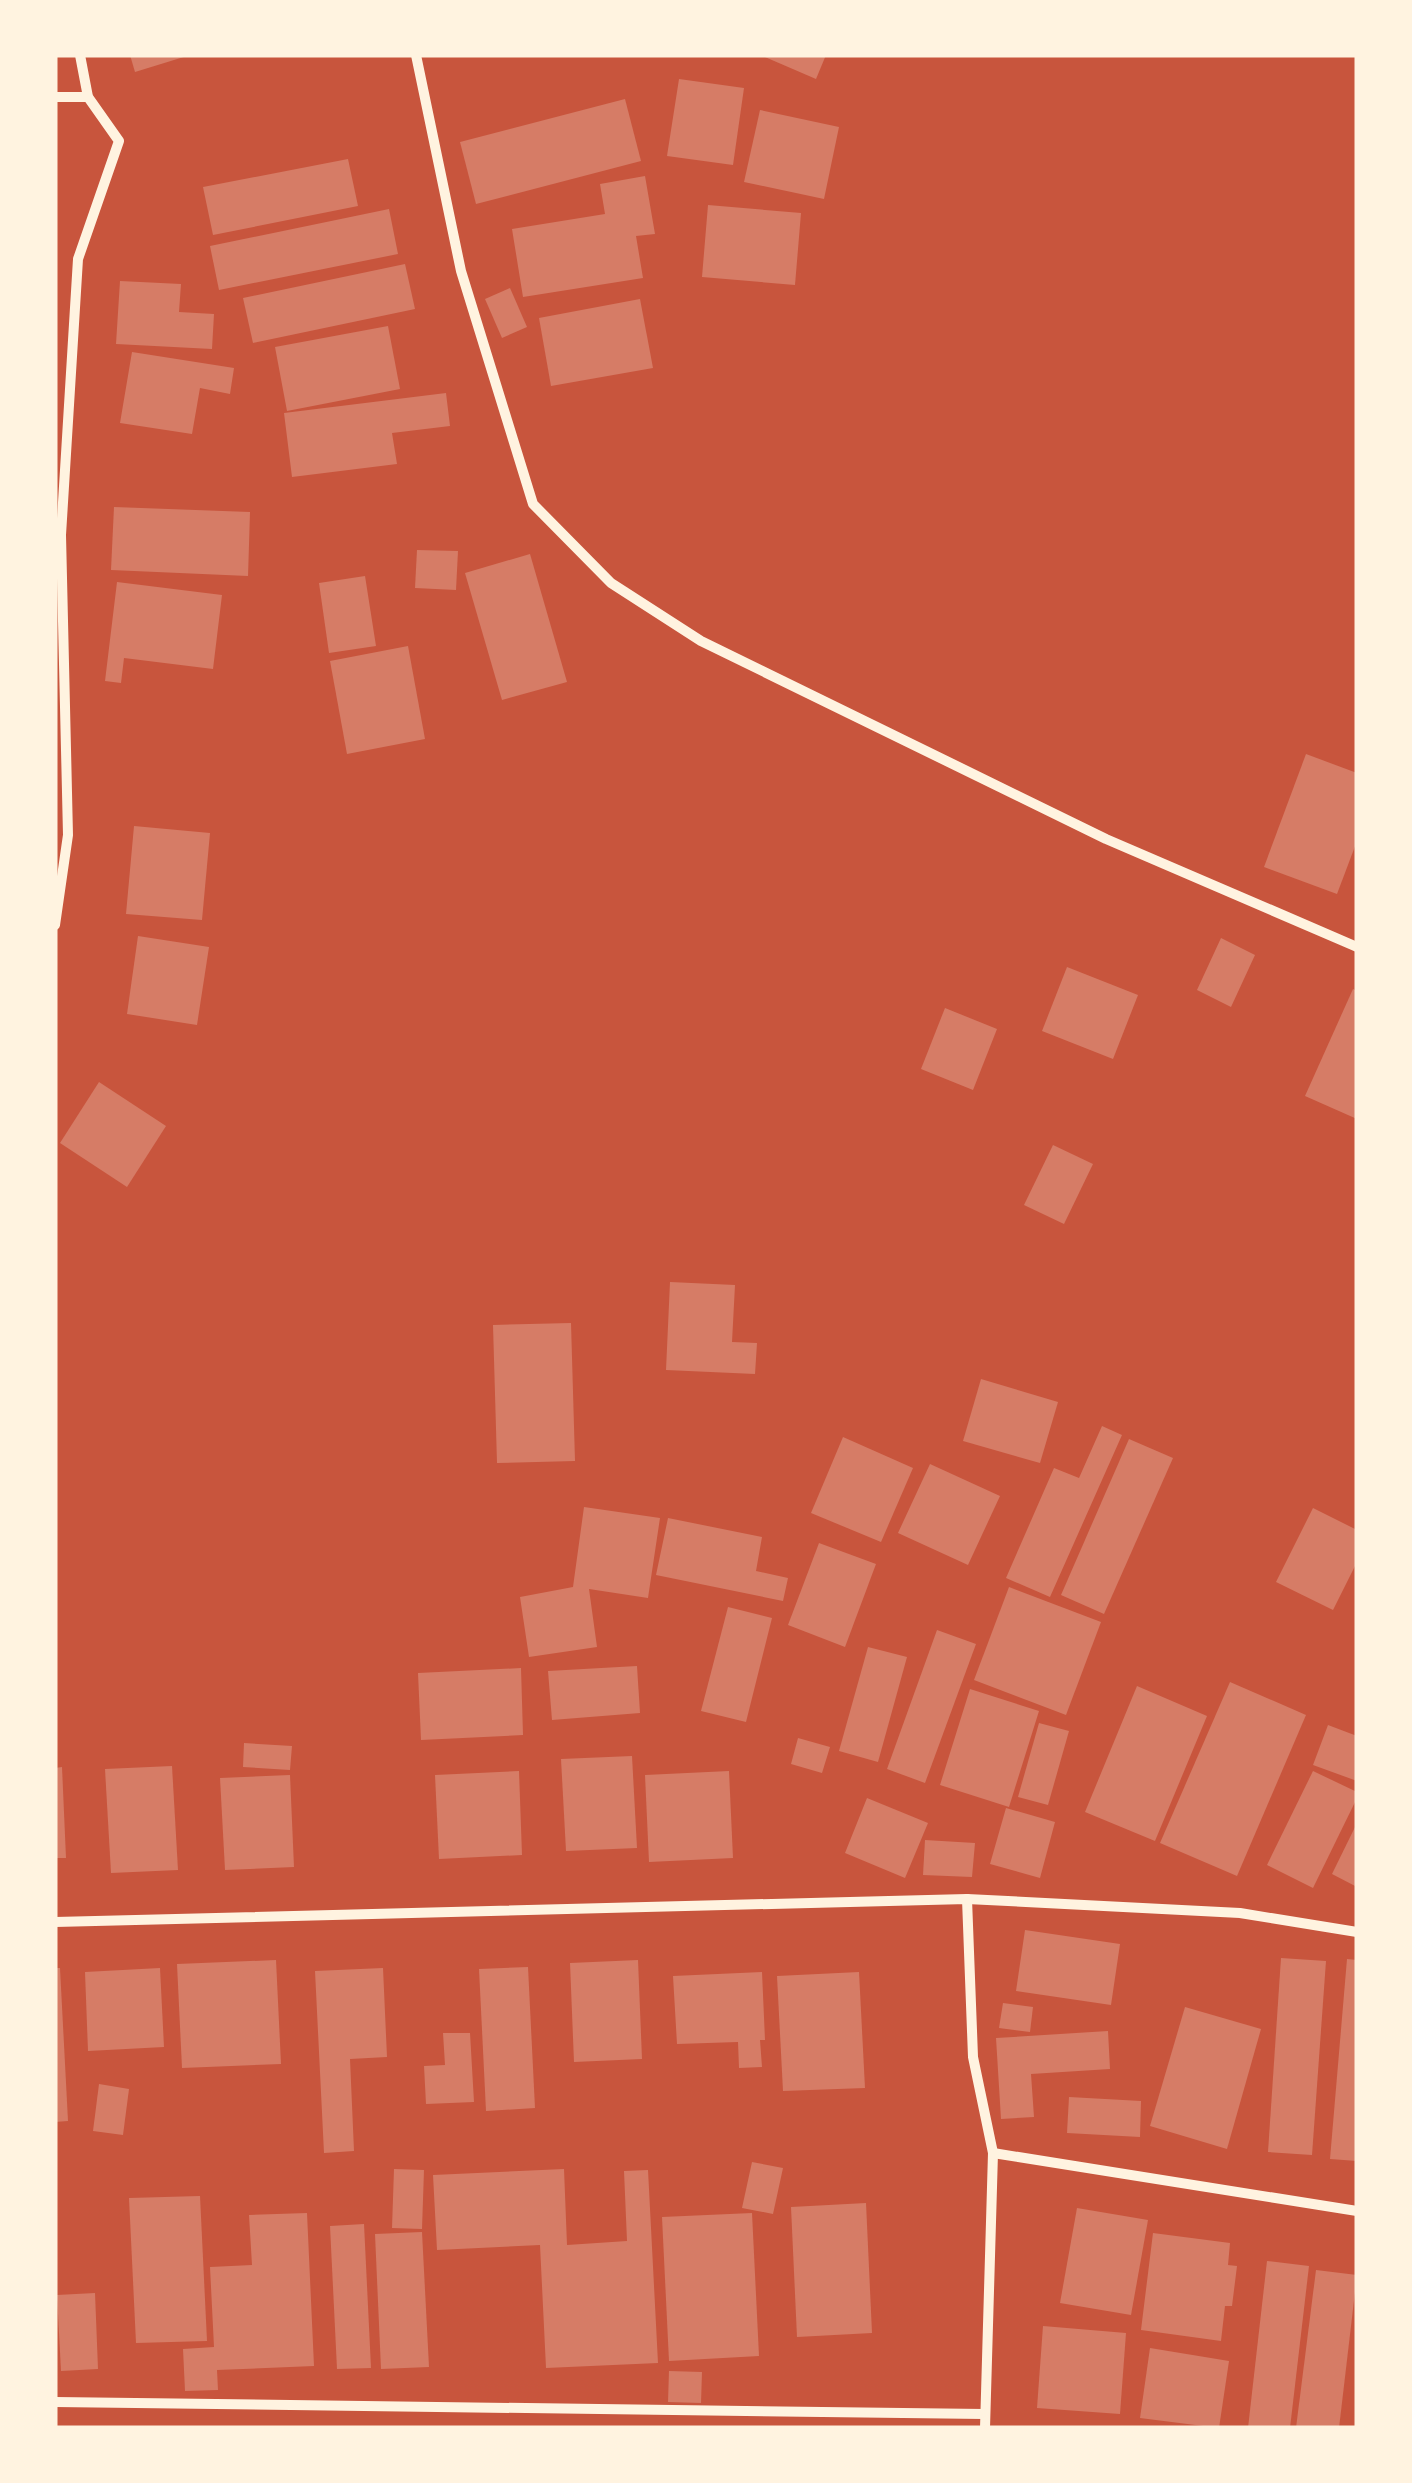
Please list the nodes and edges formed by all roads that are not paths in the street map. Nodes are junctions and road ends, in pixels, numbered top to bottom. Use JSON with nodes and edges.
{"nodes":[{"id":1,"x":80,"y":55,"type":"edge"},
{"id":2,"x":416,"y":55,"type":"edge"},
{"id":3,"x":55,"y":96,"type":"edge"},
{"id":4,"x":88,"y":96,"type":"junction"},
{"id":5,"x":55,"y":924,"type":"edge"},
{"id":6,"x":1357,"y":947,"type":"edge"},
{"id":7,"x":967,"y":1899,"type":"junction"},
{"id":8,"x":55,"y":1922,"type":"edge"},
{"id":9,"x":1357,"y":1932,"type":"edge"},
{"id":10,"x":992,"y":2153,"type":"junction"},
{"id":11,"x":1357,"y":2211,"type":"edge"},
{"id":12,"x":55,"y":2402,"type":"edge"},
{"id":13,"x":984,"y":2414,"type":"junction"},
{"id":14,"x":985,"y":2428,"type":"edge"}],
"edges":[{"from":1,"to":4,"type":"street"},
{"from":2,"to":6,"type":"street"},
{"from":3,"to":4,"type":"street"},
{"from":4,"to":5,"type":"street"},
{"from":7,"to":8,"type":"street"},
{"from":7,"to":9,"type":"street"},
{"from":7,"to":10,"type":"street"},
{"from":10,"to":11,"type":"street"},
{"from":10,"to":13,"type":"street"},
{"from":12,"to":13,"type":"street"},
{"from":13,"to":14,"type":"street"}]}
